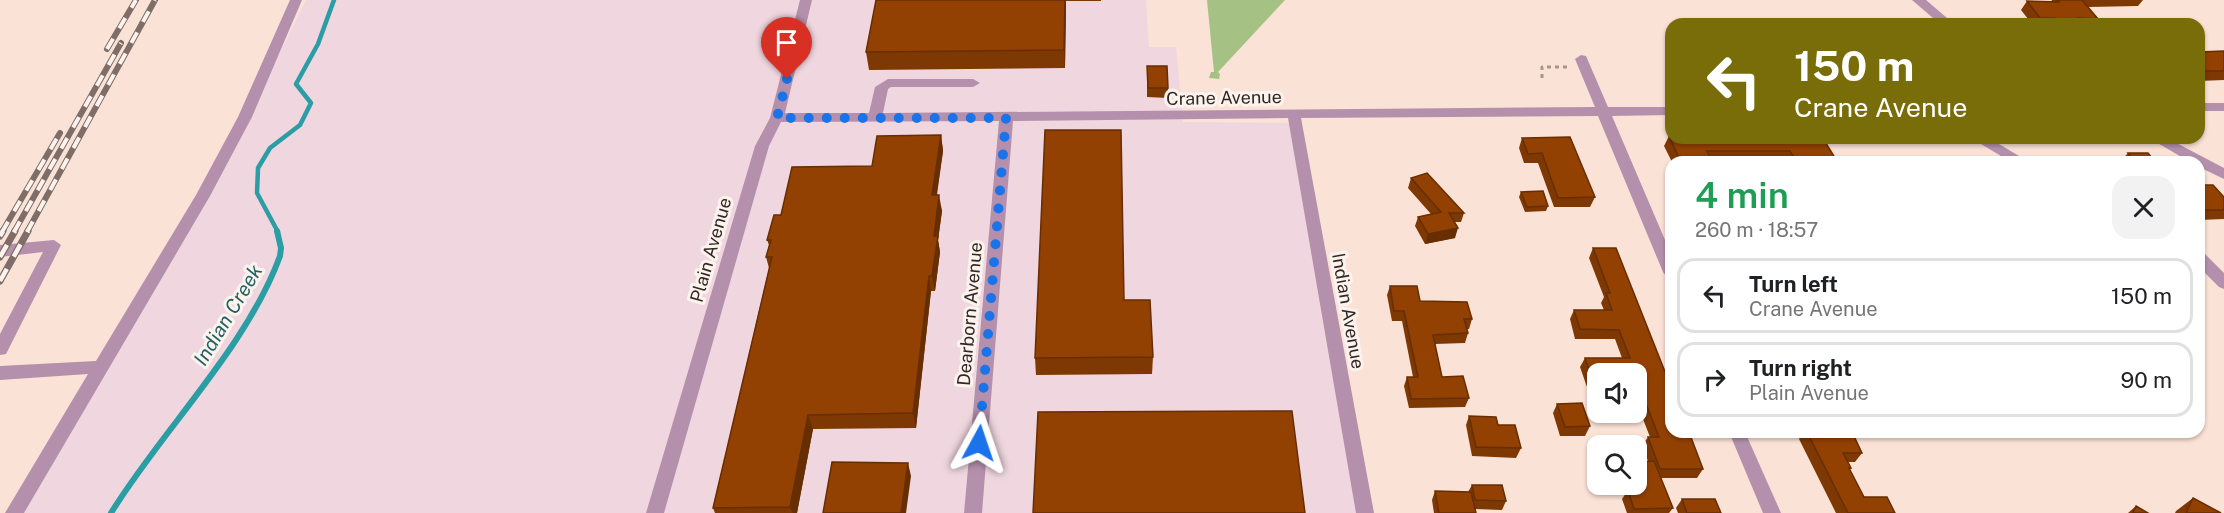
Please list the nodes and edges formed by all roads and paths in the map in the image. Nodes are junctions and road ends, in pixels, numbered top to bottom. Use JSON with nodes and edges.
{"nodes":[{"id":1,"x":296,"y":0,"type":"edge"},
{"id":2,"x":806,"y":0,"type":"edge"},
{"id":3,"x":1918,"y":0,"type":"edge"},
{"id":4,"x":1940,"y":18,"type":"edge"},
{"id":5,"x":1581,"y":59,"type":"dead end"},
{"id":6,"x":1562,"y":67,"type":"dead end"},
{"id":7,"x":1542,"y":78,"type":"dead end"},
{"id":8,"x":973,"y":83,"type":"dead end"},
{"id":9,"x":2224,"y":106,"type":"edge"},
{"id":10,"x":2205,"y":107,"type":"edge"},
{"id":11,"x":1605,"y":111,"type":"junction"},
{"id":12,"x":1665,"y":111,"type":"edge"},
{"id":13,"x":1294,"y":115,"type":"junction"},
{"id":14,"x":777,"y":118,"type":"junction"},
{"id":15,"x":875,"y":118,"type":"junction"},
{"id":16,"x":1006,"y":118,"type":"junction"},
{"id":17,"x":1989,"y":144,"type":"edge"},
{"id":18,"x":2167,"y":144,"type":"edge"},
{"id":19,"x":2011,"y":156,"type":"edge"},
{"id":20,"x":2190,"y":156,"type":"edge"},
{"id":21,"x":2205,"y":164,"type":"edge"},
{"id":22,"x":2224,"y":174,"type":"edge"},
{"id":23,"x":0,"y":251,"type":"edge"},
{"id":24,"x":1665,"y":257,"type":"edge"},
{"id":25,"x":2205,"y":263,"type":"edge"},
{"id":26,"x":2224,"y":283,"type":"edge"},
{"id":27,"x":0,"y":349,"type":"edge"},
{"id":28,"x":100,"y":367,"type":"junction"},
{"id":29,"x":0,"y":373,"type":"edge"},
{"id":30,"x":1740,"y":438,"type":"edge"},
{"id":31,"x":15,"y":513,"type":"edge"},
{"id":32,"x":655,"y":513,"type":"edge"},
{"id":33,"x":973,"y":513,"type":"edge"},
{"id":34,"x":1365,"y":513,"type":"edge"},
{"id":35,"x":1772,"y":513,"type":"edge"}],
"edges":[{"from":1,"to":28,"type":"street"},
{"from":2,"to":14,"type":"street","name":"Plain Avenue"},
{"from":3,"to":4,"type":"street"},
{"from":5,"to":11,"type":"street"},
{"from":6,"to":7,"type":"path"},
{"from":8,"to":15,"type":"street"},
{"from":9,"to":10,"type":"street"},
{"from":11,"to":12,"type":"street","name":"Crane Avenue"},
{"from":11,"to":13,"type":"street","name":"Crane Avenue"},
{"from":11,"to":24,"type":"street"},
{"from":13,"to":16,"type":"street","name":"Crane Avenue"},
{"from":13,"to":34,"type":"street","name":"Indian Avenue"},
{"from":14,"to":15,"type":"street","name":"Crane Avenue"},
{"from":14,"to":32,"type":"street","name":"Plain Avenue"},
{"from":15,"to":16,"type":"street","name":"Crane Avenue"},
{"from":16,"to":33,"type":"street","name":"Dearborn Avenue"},
{"from":17,"to":19,"type":"street"},
{"from":18,"to":20,"type":"street"},
{"from":21,"to":22,"type":"street"},
{"from":23,"to":27,"type":"street"},
{"from":25,"to":26,"type":"street"},
{"from":28,"to":29,"type":"street"},
{"from":28,"to":31,"type":"street"},
{"from":30,"to":35,"type":"street"}]}
